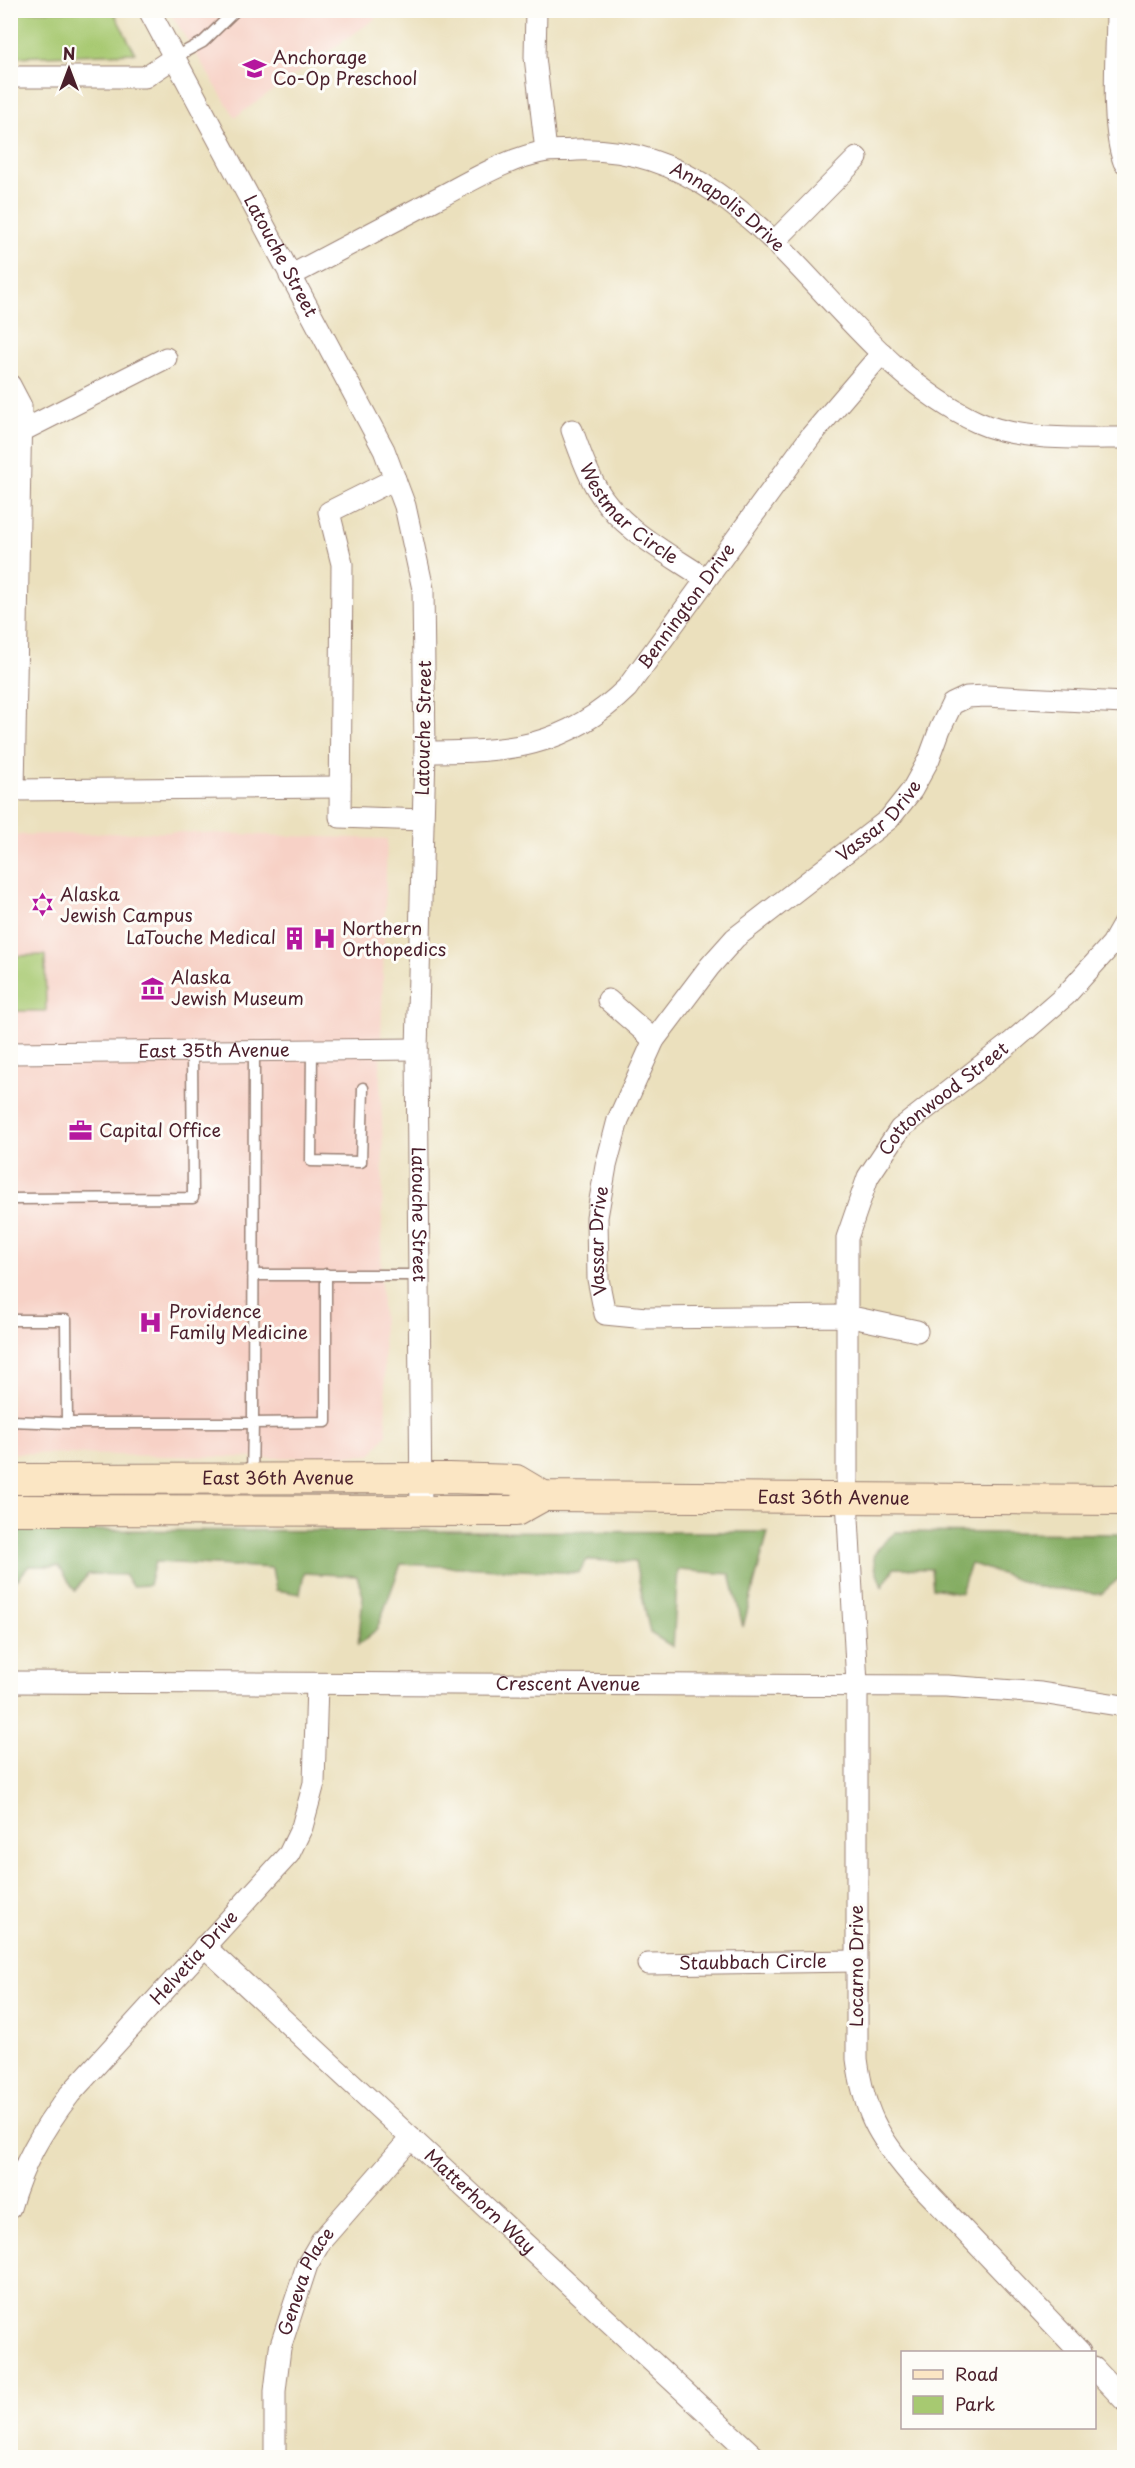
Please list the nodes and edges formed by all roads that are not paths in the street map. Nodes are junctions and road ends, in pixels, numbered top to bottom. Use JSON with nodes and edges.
{"nodes":[{"id":1,"x":149,"y":10,"type":"edge"},
{"id":2,"x":236,"y":10,"type":"edge"},
{"id":3,"x":536,"y":10,"type":"edge"},
{"id":4,"x":1117,"y":10,"type":"edge"},
{"id":5,"x":176,"y":57,"type":"junction"},
{"id":6,"x":10,"y":77,"type":"edge"},
{"id":7,"x":546,"y":151,"type":"junction"},
{"id":8,"x":857,"y":158,"type":"dead end"},
{"id":9,"x":1125,"y":162,"type":"edge"},
{"id":10,"x":775,"y":241,"type":"junction"},
{"id":11,"x":290,"y":276,"type":"junction"},
{"id":12,"x":882,"y":354,"type":"junction"},
{"id":13,"x":166,"y":358,"type":"dead end"},
{"id":14,"x":10,"y":385,"type":"edge"},
{"id":15,"x":572,"y":430,"type":"dead end"},
{"id":16,"x":20,"y":432,"type":"junction"},
{"id":17,"x":1125,"y":438,"type":"edge"},
{"id":18,"x":395,"y":479,"type":"junction"},
{"id":19,"x":706,"y":579,"type":"junction"},
{"id":20,"x":1125,"y":703,"type":"edge"},
{"id":21,"x":425,"y":752,"type":"junction"},
{"id":22,"x":340,"y":788,"type":"junction"},
{"id":23,"x":423,"y":820,"type":"junction"},
{"id":24,"x":1125,"y":923,"type":"edge"},
{"id":25,"x":1118,"y":949,"type":"edge"},
{"id":26,"x":608,"y":1000,"type":"dead end"},
{"id":27,"x":654,"y":1040,"type":"junction"},
{"id":28,"x":417,"y":1049,"type":"junction"},
{"id":29,"x":254,"y":1050,"type":"junction"},
{"id":30,"x":312,"y":1050,"type":"junction"},
{"id":31,"x":192,"y":1051,"type":"junction"},
{"id":32,"x":10,"y":1053,"type":"edge"},
{"id":33,"x":363,"y":1088,"type":"dead end"},
{"id":34,"x":10,"y":1199,"type":"edge"},
{"id":35,"x":326,"y":1274,"type":"junction"},
{"id":36,"x":253,"y":1275,"type":"junction"},
{"id":37,"x":419,"y":1275,"type":"junction"},
{"id":38,"x":847,"y":1316,"type":"junction"},
{"id":39,"x":10,"y":1320,"type":"edge"},
{"id":40,"x":918,"y":1332,"type":"dead end"},
{"id":41,"x":10,"y":1421,"type":"edge"},
{"id":42,"x":67,"y":1423,"type":"junction"},
{"id":43,"x":253,"y":1423,"type":"junction"},
{"id":44,"x":252,"y":1477,"type":"junction"},
{"id":45,"x":421,"y":1478,"type":"junction"},
{"id":46,"x":10,"y":1479,"type":"edge"},
{"id":47,"x":543,"y":1496,"type":"junction"},
{"id":48,"x":847,"y":1498,"type":"junction"},
{"id":49,"x":1125,"y":1500,"type":"edge"},
{"id":50,"x":10,"y":1510,"type":"edge"},
{"id":51,"x":421,"y":1511,"type":"junction"},
{"id":52,"x":10,"y":1682,"type":"edge"},
{"id":53,"x":317,"y":1684,"type":"junction"},
{"id":54,"x":857,"y":1684,"type":"junction"},
{"id":55,"x":1125,"y":1706,"type":"edge"},
{"id":56,"x":204,"y":1946,"type":"junction"},
{"id":57,"x":856,"y":1961,"type":"junction"},
{"id":58,"x":648,"y":1964,"type":"dead end"},
{"id":59,"x":411,"y":2138,"type":"junction"},
{"id":60,"x":10,"y":2208,"type":"edge"},
{"id":61,"x":1079,"y":2351,"type":"edge"},
{"id":62,"x":1096,"y":2369,"type":"edge"},
{"id":63,"x":1124,"y":2399,"type":"edge"},
{"id":64,"x":275,"y":2457,"type":"edge"},
{"id":65,"x":756,"y":2457,"type":"edge"}],
"edges":[{"from":1,"to":5,"type":"street","name":"Latouche Street"},
{"from":2,"to":5,"type":"lane"},
{"from":3,"to":7,"type":"street"},
{"from":4,"to":9,"type":"street"},
{"from":5,"to":6,"type":"street"},
{"from":5,"to":11,"type":"street","name":"Latouche Street"},
{"from":7,"to":10,"type":"street","name":"Annapolis Drive"},
{"from":7,"to":11,"type":"street","name":"Annapolis Drive"},
{"from":8,"to":10,"type":"street"},
{"from":10,"to":12,"type":"street","name":"Annapolis Drive"},
{"from":11,"to":18,"type":"street","name":"Latouche Street"},
{"from":12,"to":17,"type":"street","name":"Annapolis Drive"},
{"from":12,"to":19,"type":"street","name":"Bennington Drive"},
{"from":13,"to":16,"type":"street"},
{"from":14,"to":16,"type":"street"},
{"from":15,"to":19,"type":"street","name":"Westmar Circle"},
{"from":16,"to":22,"type":"street"},
{"from":18,"to":21,"type":"street","name":"Latouche Street"},
{"from":18,"to":22,"type":"street"},
{"from":19,"to":21,"type":"street","name":"Bennington Drive"},
{"from":20,"to":27,"type":"street","name":"Vassar Drive"},
{"from":21,"to":23,"type":"street","name":"Latouche Street"},
{"from":22,"to":23,"type":"street"},
{"from":23,"to":28,"type":"street","name":"Latouche Street"},
{"from":24,"to":25,"type":"street","name":"Cottonwood Street"},
{"from":25,"to":38,"type":"street","name":"Cottonwood Street"},
{"from":26,"to":27,"type":"street"},
{"from":27,"to":38,"type":"street","name":"Vassar Drive"},
{"from":28,"to":30,"type":"street","name":"East 35th Avenue"},
{"from":28,"to":37,"type":"street","name":"Latouche Street"},
{"from":29,"to":30,"type":"street","name":"East 35th Avenue"},
{"from":29,"to":31,"type":"street","name":"East 35th Avenue"},
{"from":29,"to":36,"type":"lane"},
{"from":30,"to":33,"type":"lane"},
{"from":31,"to":32,"type":"street","name":"East 35th Avenue"},
{"from":31,"to":34,"type":"lane"},
{"from":35,"to":36,"type":"lane"},
{"from":35,"to":37,"type":"lane"},
{"from":35,"to":43,"type":"lane"},
{"from":36,"to":43,"type":"lane"},
{"from":37,"to":45,"type":"street","name":"Latouche Street"},
{"from":38,"to":40,"type":"street"},
{"from":38,"to":48,"type":"street","name":"Cottonwood Street"},
{"from":39,"to":42,"type":"lane"},
{"from":41,"to":42,"type":"lane"},
{"from":42,"to":43,"type":"lane"},
{"from":43,"to":44,"type":"lane"},
{"from":44,"to":45,"type":"main road","name":"East 36th Avenue"},
{"from":44,"to":46,"type":"main road","name":"East 36th Avenue"},
{"from":45,"to":47,"type":"main road","name":"East 36th Avenue"},
{"from":45,"to":51,"type":"street","name":"Latouche Street"},
{"from":47,"to":48,"type":"main road","name":"East 36th Avenue"},
{"from":47,"to":51,"type":"main road","name":"East 36th Avenue"},
{"from":48,"to":49,"type":"main road","name":"East 36th Avenue"},
{"from":48,"to":54,"type":"street","name":"Locarno Drive"},
{"from":50,"to":51,"type":"main road","name":"East 36th Avenue"},
{"from":52,"to":53,"type":"street","name":"Crescent Avenue"},
{"from":53,"to":54,"type":"street","name":"Crescent Avenue"},
{"from":53,"to":56,"type":"street","name":"Helvetia Drive"},
{"from":54,"to":55,"type":"street","name":"Crescent Avenue"},
{"from":54,"to":57,"type":"street","name":"Locarno Drive"},
{"from":56,"to":59,"type":"street","name":"Matterhorn Way"},
{"from":56,"to":60,"type":"street","name":"Helvetia Drive"},
{"from":57,"to":58,"type":"street","name":"Staubbach Circle"},
{"from":57,"to":61,"type":"street","name":"Locarno Drive"},
{"from":59,"to":64,"type":"street","name":"Geneva Place"},
{"from":59,"to":65,"type":"street","name":"Matterhorn Way"},
{"from":62,"to":63,"type":"street"}]}
